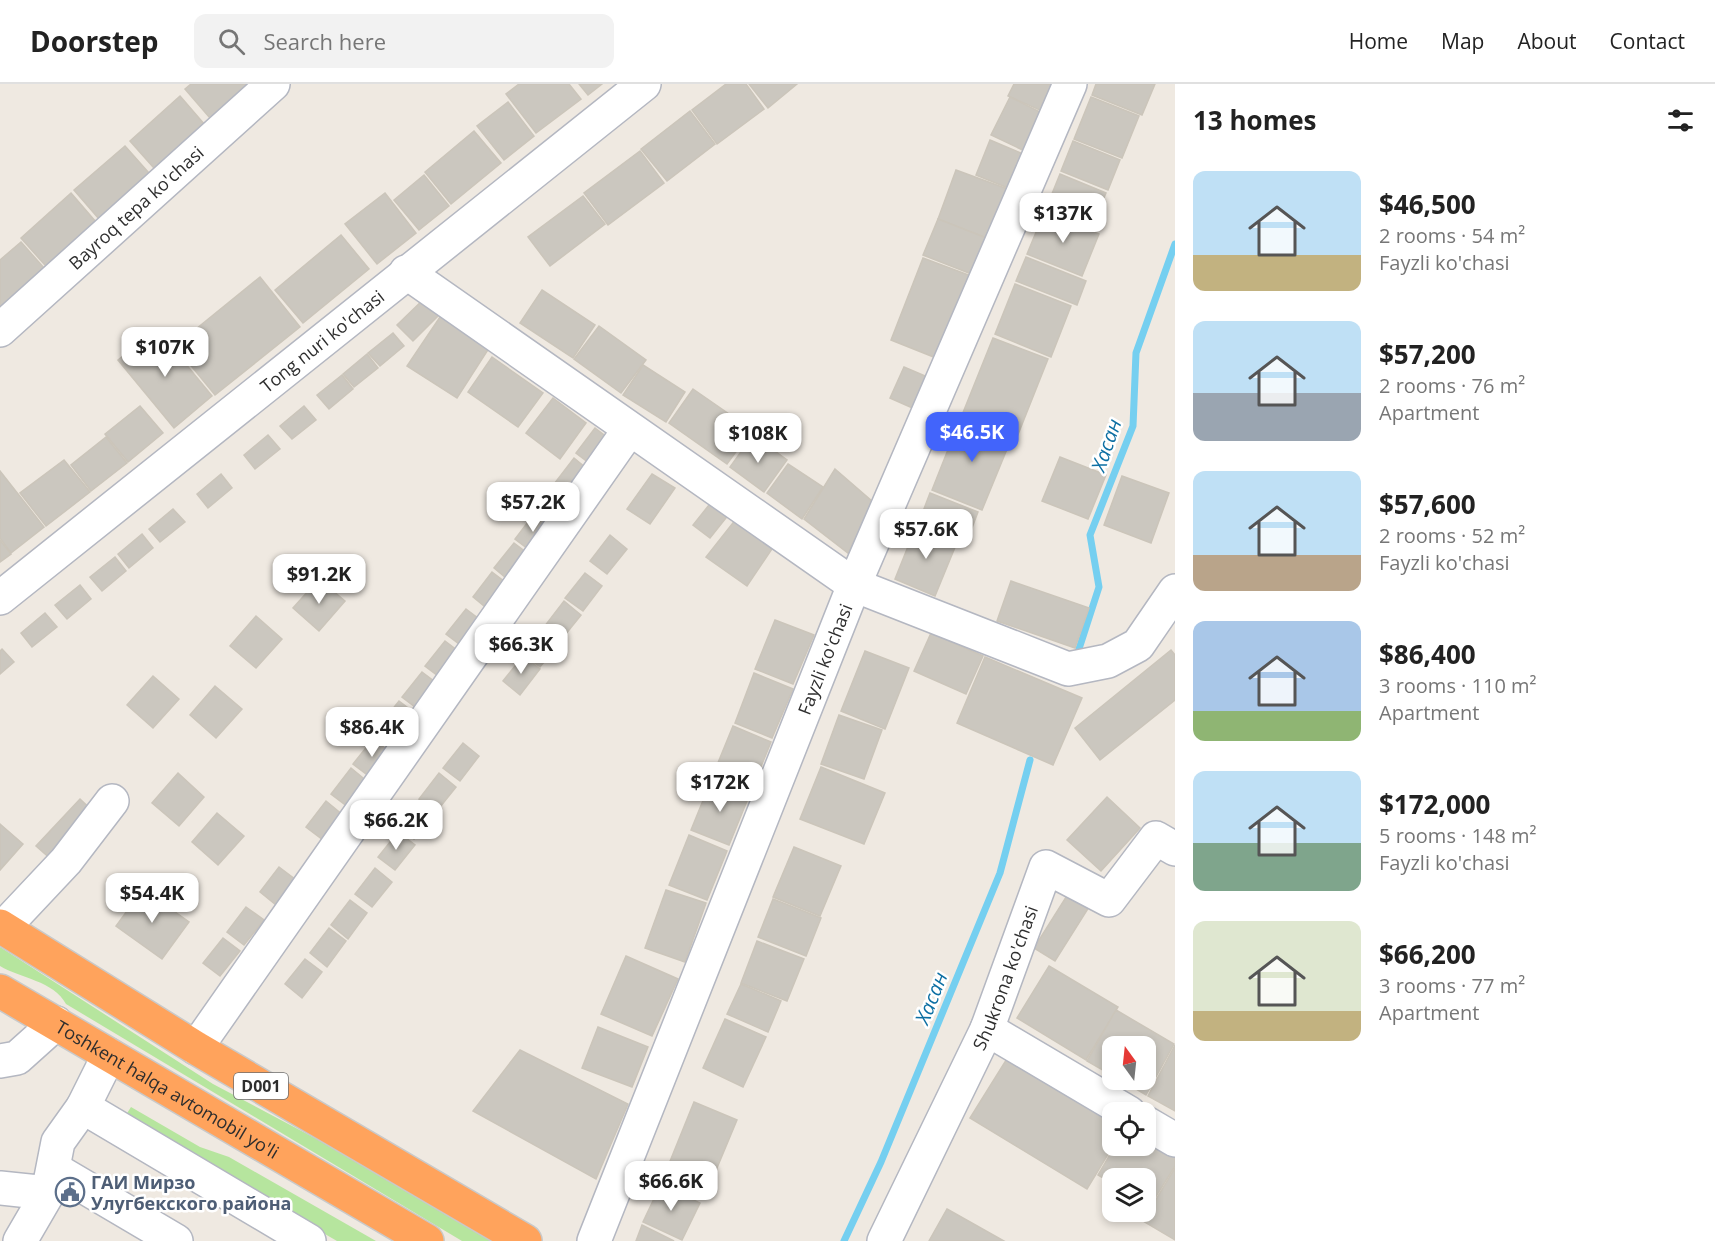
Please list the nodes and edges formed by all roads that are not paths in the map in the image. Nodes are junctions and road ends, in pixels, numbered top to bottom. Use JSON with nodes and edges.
{"nodes":[{"id":1,"x":273,"y":84,"type":"edge"},
{"id":2,"x":644,"y":84,"type":"edge"},
{"id":3,"x":1070,"y":84,"type":"edge"},
{"id":4,"x":406,"y":272,"type":"junction"},
{"id":5,"x":0,"y":330,"type":"edge"},
{"id":6,"x":629,"y":430,"type":"junction"},
{"id":7,"x":854,"y":585,"type":"junction"},
{"id":8,"x":1175,"y":591,"type":"edge"},
{"id":9,"x":0,"y":598,"type":"edge"},
{"id":10,"x":112,"y":801,"type":"dead end"},
{"id":11,"x":1175,"y":849,"type":"edge"},
{"id":12,"x":1,"y":927,"type":"edge"},
{"id":13,"x":0,"y":991,"type":"edge"},
{"id":14,"x":56,"y":1023,"type":"junction"},
{"id":15,"x":987,"y":1029,"type":"junction"},
{"id":16,"x":196,"y":1048,"type":"junction"},
{"id":17,"x":109,"y":1054,"type":"junction"},
{"id":18,"x":0,"y":1061,"type":"edge"},
{"id":19,"x":1110,"y":1102,"type":"edge"},
{"id":20,"x":83,"y":1107,"type":"junction"},
{"id":21,"x":1156,"y":1129,"type":"edge"},
{"id":22,"x":1175,"y":1140,"type":"edge"},
{"id":23,"x":51,"y":1181,"type":"junction"},
{"id":24,"x":0,"y":1188,"type":"edge"},
{"id":25,"x":20,"y":1241,"type":"edge"},
{"id":26,"x":176,"y":1241,"type":"edge"},
{"id":27,"x":309,"y":1241,"type":"edge"},
{"id":28,"x":428,"y":1241,"type":"edge"},
{"id":29,"x":525,"y":1241,"type":"edge"},
{"id":30,"x":594,"y":1241,"type":"edge"},
{"id":31,"x":884,"y":1241,"type":"edge"}],
"edges":[{"from":1,"to":5,"type":"street","name":"Bayroq tepa ko'chasi"},
{"from":2,"to":4,"type":"street","name":"Tong nuri ko'chasi"},
{"from":3,"to":7,"type":"street","name":"Fayzli ko'chasi"},
{"from":4,"to":6,"type":"street"},
{"from":4,"to":9,"type":"street","name":"Tong nuri ko'chasi"},
{"from":6,"to":7,"type":"street"},
{"from":6,"to":16,"type":"street"},
{"from":7,"to":8,"type":"street"},
{"from":7,"to":30,"type":"street","name":"Fayzli ko'chasi"},
{"from":10,"to":12,"type":"street"},
{"from":11,"to":15,"type":"street","name":"Shukrona ko'chasi"},
{"from":12,"to":16,"type":"highway","number":"D001"},
{"from":13,"to":14,"type":"highway","name":"Toshkent halqa avtomobil yo'li","number":"D001"},
{"from":14,"to":17,"type":"highway","name":"Toshkent halqa avtomobil yo'li","number":"D001"},
{"from":14,"to":18,"type":"street"},
{"from":15,"to":19,"type":"street"},
{"from":15,"to":31,"type":"street","name":"Shukrona ko'chasi"},
{"from":16,"to":29,"type":"highway","number":"D001"},
{"from":17,"to":20,"type":"street"},
{"from":17,"to":28,"type":"highway","name":"Toshkent halqa avtomobil yo'li","number":"D001"},
{"from":20,"to":23,"type":"street"},
{"from":20,"to":27,"type":"street"},
{"from":21,"to":22,"type":"street"},
{"from":23,"to":24,"type":"street"},
{"from":23,"to":25,"type":"street"},
{"from":23,"to":26,"type":"street"}]}
